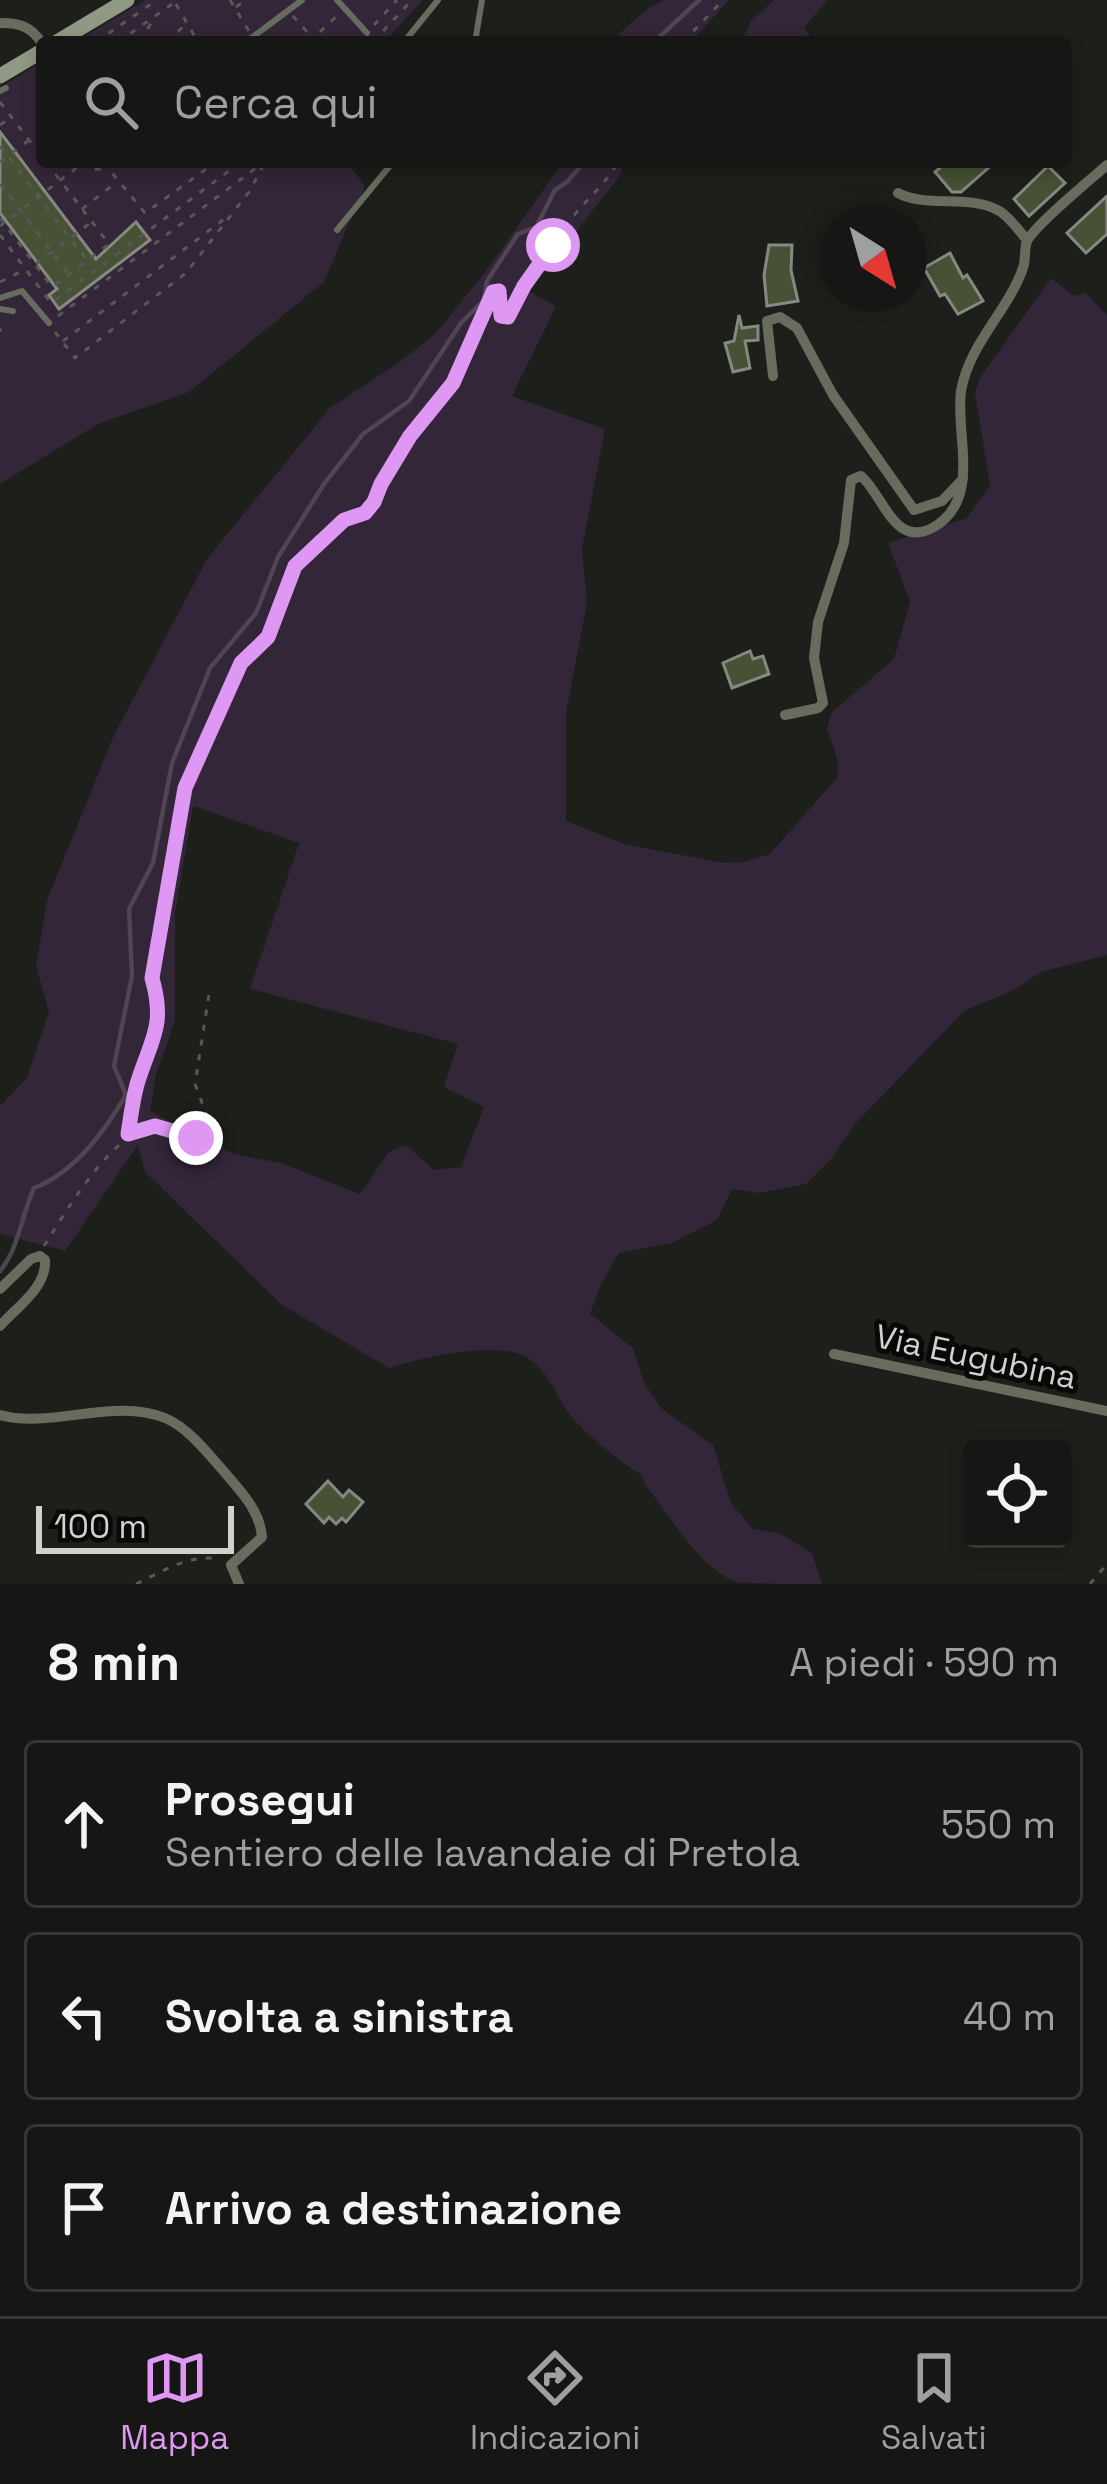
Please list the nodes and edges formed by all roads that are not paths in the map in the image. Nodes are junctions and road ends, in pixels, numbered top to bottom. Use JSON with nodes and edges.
{"nodes":[{"id":1,"x":127,"y":0,"type":"edge"},
{"id":2,"x":302,"y":0,"type":"edge"},
{"id":3,"x":337,"y":0,"type":"edge"},
{"id":4,"x":438,"y":0,"type":"edge"},
{"id":5,"x":482,"y":0,"type":"edge"},
{"id":6,"x":0,"y":23,"type":"edge"},
{"id":7,"x":367,"y":33,"type":"road end"},
{"id":8,"x":36,"y":36,"type":"edge"},
{"id":9,"x":68,"y":36,"type":"edge"},
{"id":10,"x":255,"y":36,"type":"edge"},
{"id":11,"x":409,"y":36,"type":"edge"},
{"id":12,"x":476,"y":36,"type":"edge"},
{"id":13,"x":36,"y":53,"type":"edge"},
{"id":14,"x":2,"y":85,"type":"edge"},
{"id":15,"x":1107,"y":165,"type":"edge"},
{"id":16,"x":388,"y":168,"type":"edge"},
{"id":17,"x":898,"y":193,"type":"dead end"},
{"id":18,"x":337,"y":230,"type":"dead end"},
{"id":19,"x":1028,"y":240,"type":"junction"},
{"id":20,"x":0,"y":298,"type":"edge"},
{"id":21,"x":0,"y":309,"type":"edge"},
{"id":22,"x":13,"y":311,"type":"dead end"},
{"id":23,"x":50,"y":322,"type":"road end"},
{"id":24,"x":773,"y":376,"type":"dead end"},
{"id":25,"x":963,"y":479,"type":"junction"},
{"id":26,"x":785,"y":715,"type":"dead end"},
{"id":27,"x":0,"y":1289,"type":"edge"},
{"id":28,"x":0,"y":1326,"type":"edge"},
{"id":29,"x":834,"y":1354,"type":"dead end"},
{"id":30,"x":1107,"y":1411,"type":"edge"},
{"id":31,"x":0,"y":1415,"type":"edge"},
{"id":32,"x":239,"y":1584,"type":"edge"}],
"edges":[{"from":1,"to":9,"type":"street"},
{"from":2,"to":10,"type":"lane"},
{"from":3,"to":7,"type":"lane"},
{"from":4,"to":11,"type":"lane"},
{"from":5,"to":12,"type":"lane"},
{"from":6,"to":8,"type":"street"},
{"from":13,"to":14,"type":"street"},
{"from":15,"to":19,"type":"street"},
{"from":16,"to":18,"type":"lane"},
{"from":17,"to":19,"type":"street"},
{"from":19,"to":25,"type":"street"},
{"from":20,"to":23,"type":"lane"},
{"from":21,"to":22,"type":"lane"},
{"from":24,"to":25,"type":"street"},
{"from":25,"to":26,"type":"street"},
{"from":27,"to":28,"type":"street"},
{"from":29,"to":30,"type":"street","name":"Via Eugubina"},
{"from":31,"to":32,"type":"street"}]}
